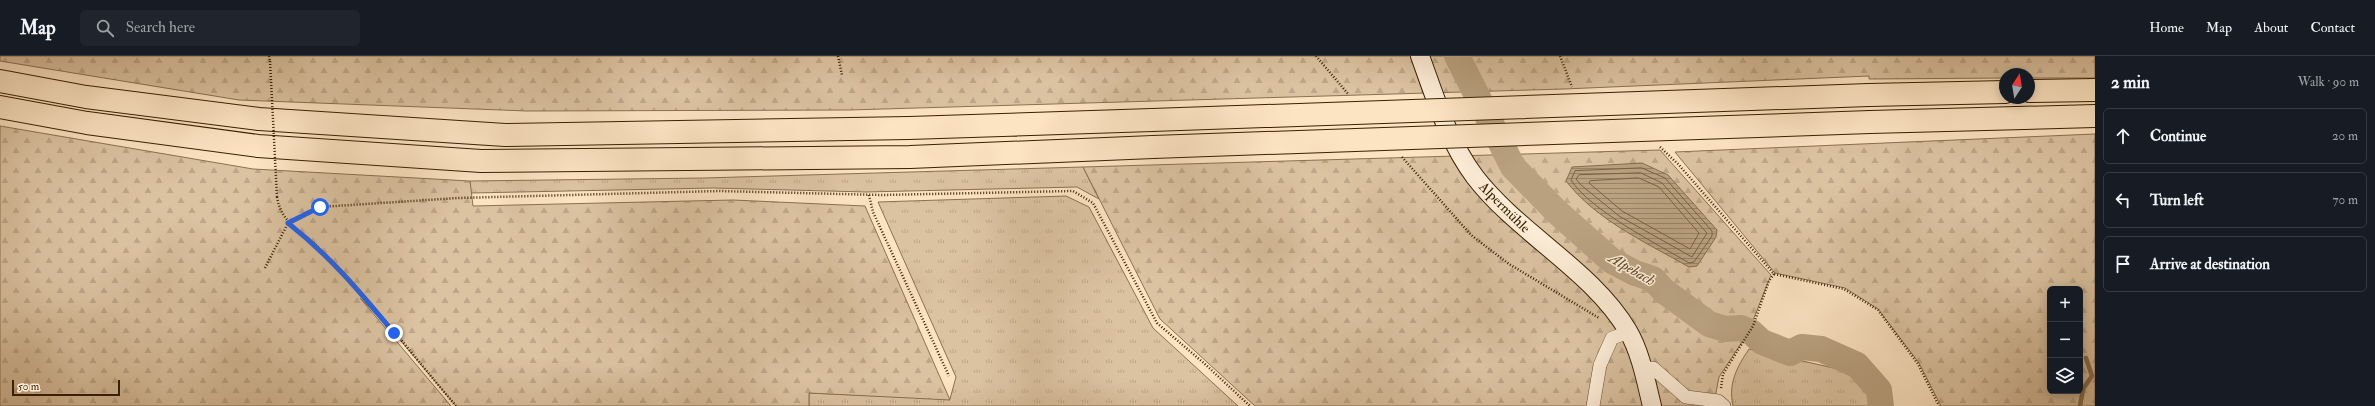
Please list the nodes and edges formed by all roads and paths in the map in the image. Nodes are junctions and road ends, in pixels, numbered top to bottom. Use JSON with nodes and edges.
{"nodes":[{"id":1,"x":269,"y":56,"type":"edge"},
{"id":2,"x":838,"y":56,"type":"edge"},
{"id":3,"x":1316,"y":56,"type":"edge"},
{"id":4,"x":1420,"y":56,"type":"edge"},
{"id":5,"x":1560,"y":56,"type":"edge"},
{"id":6,"x":842,"y":74,"type":"dead end"},
{"id":7,"x":0,"y":81,"type":"edge"},
{"id":8,"x":2095,"y":90,"type":"edge"},
{"id":9,"x":2035,"y":91,"type":"edge"},
{"id":10,"x":1575,"y":92,"type":"dead end"},
{"id":11,"x":1999,"y":92,"type":"edge"},
{"id":12,"x":1351,"y":97,"type":"dead end"},
{"id":13,"x":0,"y":107,"type":"edge"},
{"id":14,"x":2095,"y":116,"type":"edge"},
{"id":15,"x":1659,"y":146,"type":"dead end"},
{"id":16,"x":1397,"y":151,"type":"dead end"},
{"id":17,"x":869,"y":195,"type":"junction"},
{"id":18,"x":288,"y":223,"type":"junction"},
{"id":19,"x":265,"y":268,"type":"dead end"},
{"id":20,"x":1774,"y":274,"type":"junction"},
{"id":21,"x":1600,"y":319,"type":"dead end"},
{"id":22,"x":1629,"y":332,"type":"junction"},
{"id":23,"x":1642,"y":370,"type":"junction"},
{"id":24,"x":949,"y":376,"type":"dead end"},
{"id":25,"x":1721,"y":403,"type":"edge"},
{"id":26,"x":456,"y":406,"type":"edge"},
{"id":27,"x":1250,"y":406,"type":"edge"},
{"id":28,"x":1593,"y":406,"type":"edge"},
{"id":29,"x":1652,"y":406,"type":"edge"},
{"id":30,"x":1939,"y":406,"type":"edge"}],
"edges":[{"from":1,"to":18,"type":"path","bridge":true},
{"from":2,"to":6,"type":"path"},
{"from":3,"to":12,"type":"path"},
{"from":4,"to":22,"type":"main road","name":"Alpermühle"},
{"from":5,"to":10,"type":"path"},
{"from":7,"to":11,"type":"highway","bridge":true},
{"from":8,"to":9,"type":"highway"},
{"from":13,"to":14,"type":"highway","bridge":true},
{"from":15,"to":20,"type":"path"},
{"from":16,"to":21,"type":"path"},
{"from":17,"to":18,"type":"path"},
{"from":17,"to":24,"type":"path"},
{"from":17,"to":27,"type":"path"},
{"from":18,"to":19,"type":"path"},
{"from":18,"to":26,"type":"path"},
{"from":20,"to":25,"type":"path"},
{"from":20,"to":30,"type":"path"},
{"from":22,"to":23,"type":"main road","name":"Alpermühle"},
{"from":22,"to":28,"type":"street"},
{"from":23,"to":25,"type":"street"},
{"from":23,"to":29,"type":"main road","name":"Alpermühle"}]}
